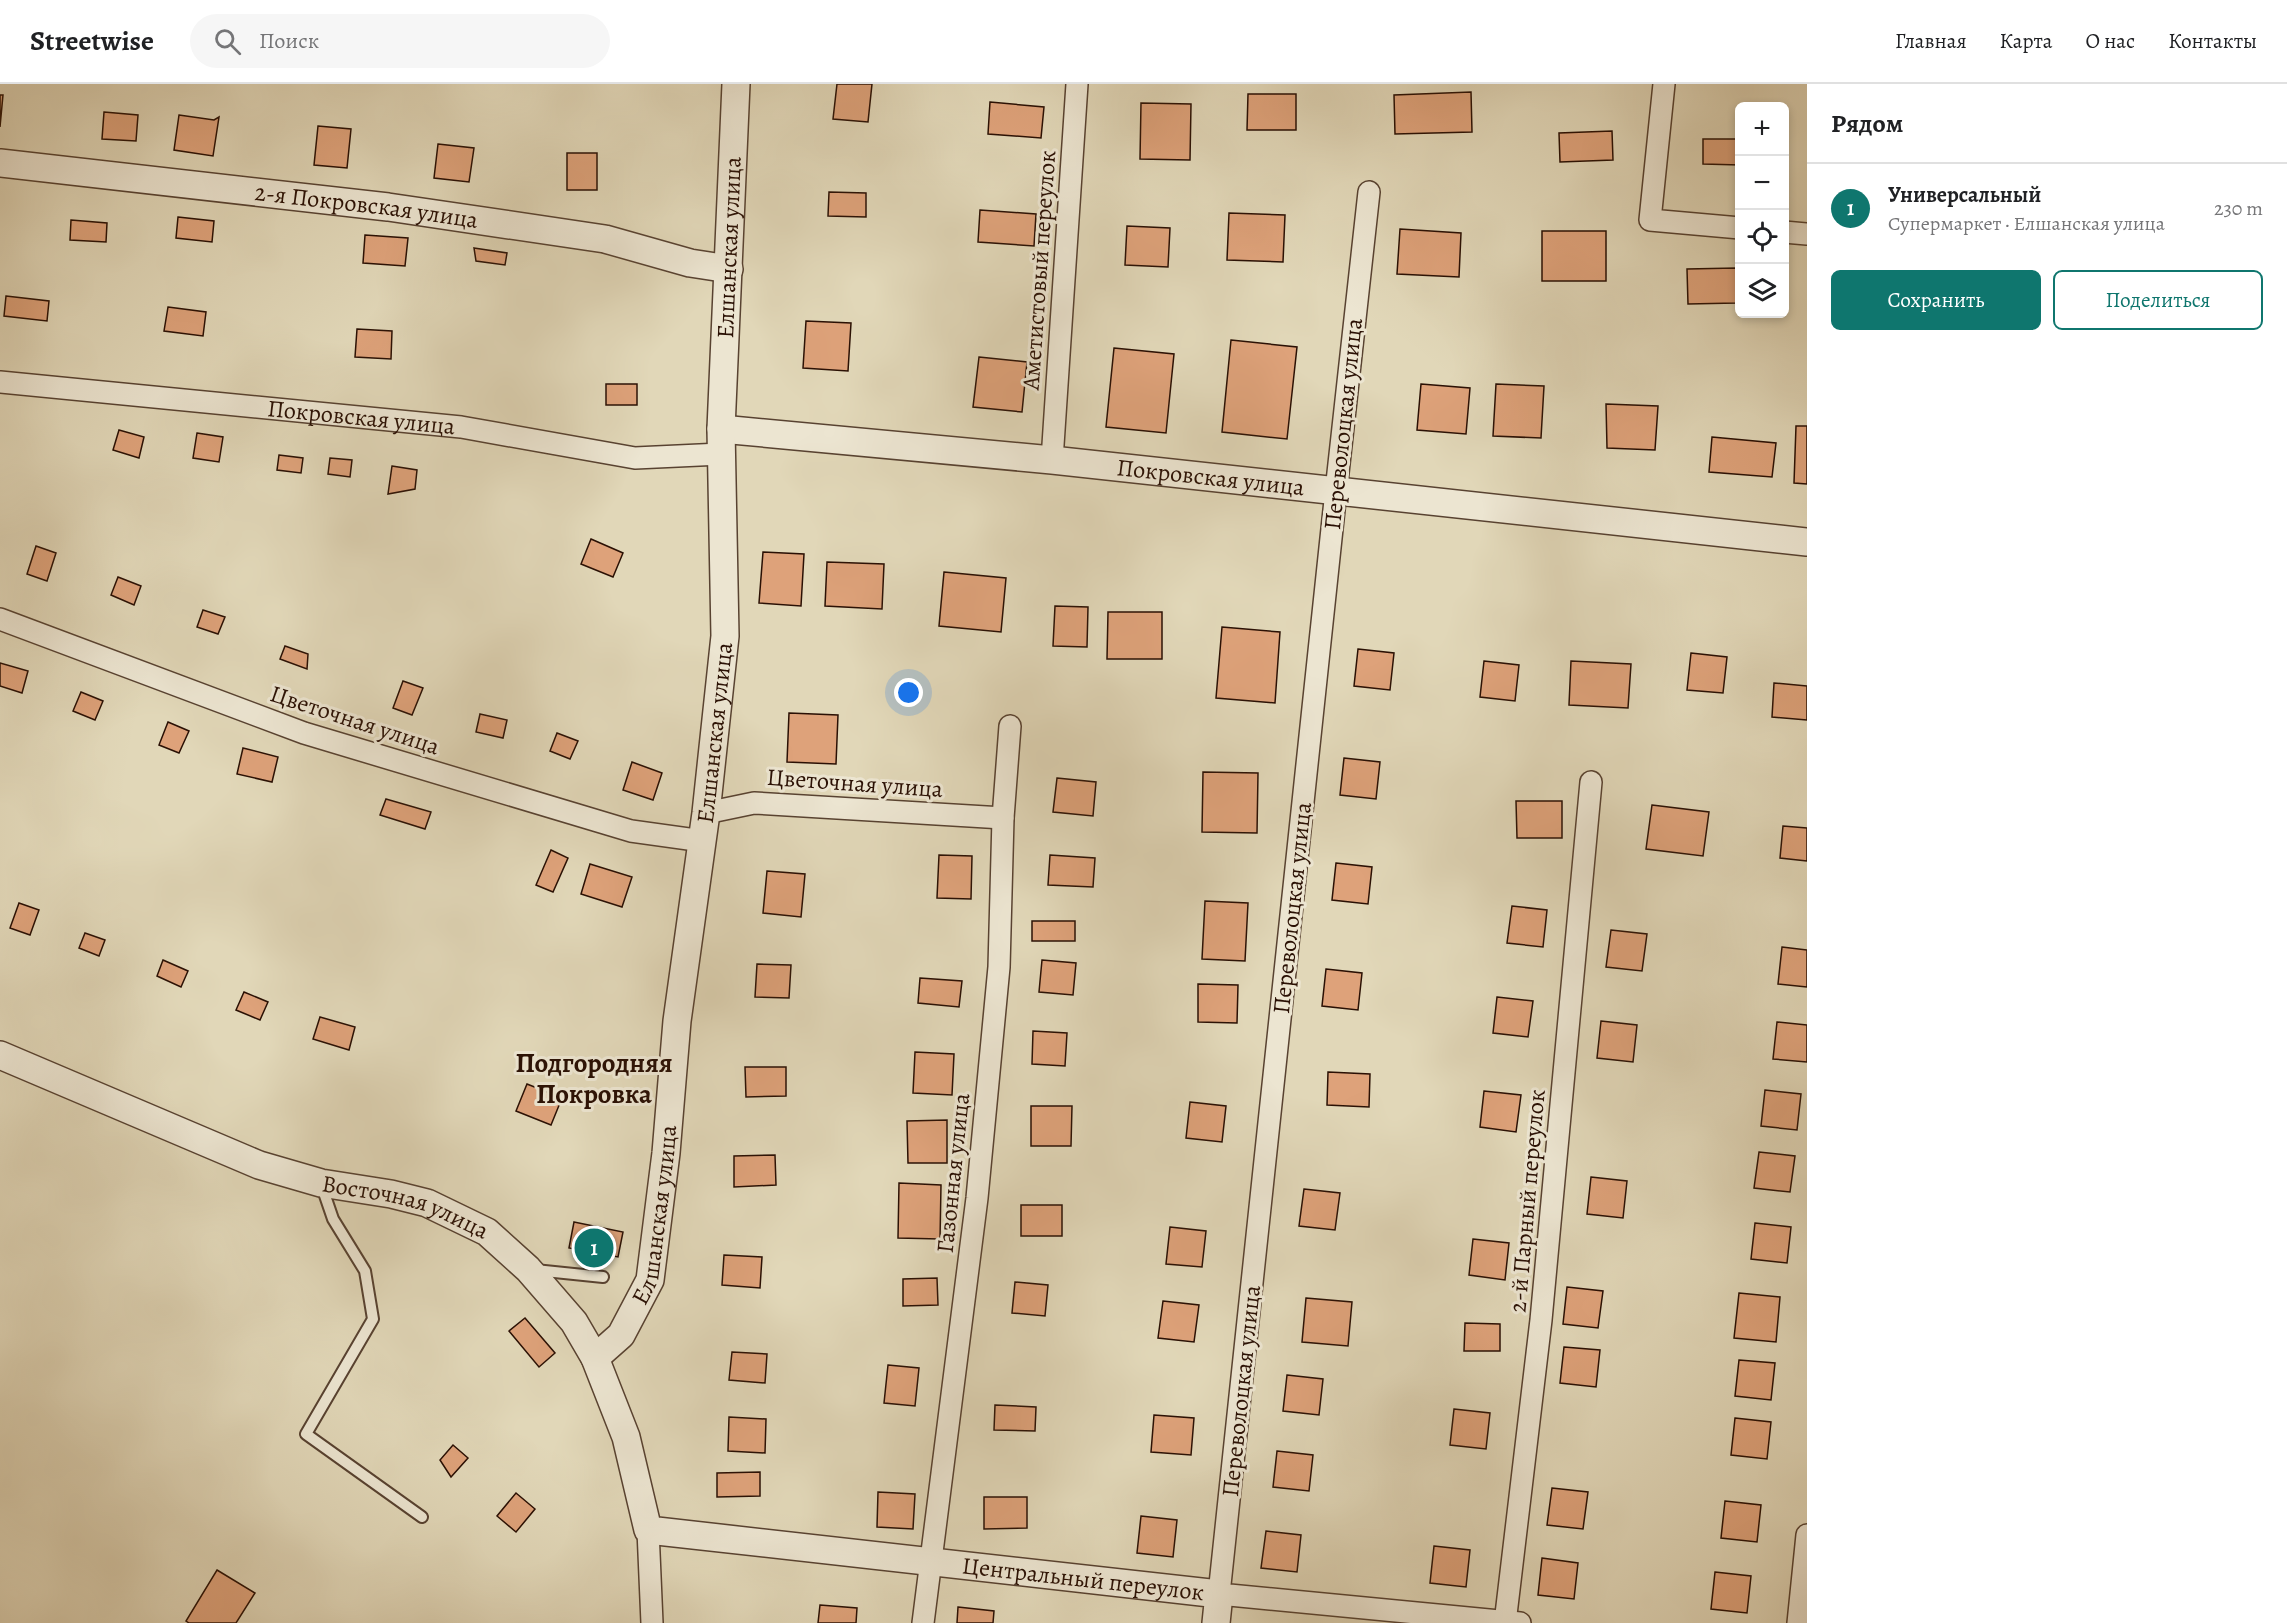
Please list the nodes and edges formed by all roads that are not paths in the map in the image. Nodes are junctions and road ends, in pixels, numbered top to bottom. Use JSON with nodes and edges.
{"nodes":[{"id":1,"x":735,"y":84,"type":"edge"},
{"id":2,"x":1077,"y":84,"type":"edge"},
{"id":3,"x":1664,"y":84,"type":"edge"},
{"id":4,"x":0,"y":164,"type":"edge"},
{"id":5,"x":1370,"y":192,"type":"dead end"},
{"id":6,"x":1735,"y":228,"type":"edge"},
{"id":7,"x":1789,"y":232,"type":"edge"},
{"id":8,"x":1807,"y":234,"type":"edge"},
{"id":9,"x":729,"y":269,"type":"junction"},
{"id":10,"x":0,"y":382,"type":"edge"},
{"id":11,"x":721,"y":442,"type":"junction"},
{"id":12,"x":1052,"y":460,"type":"junction"},
{"id":13,"x":1335,"y":491,"type":"junction"},
{"id":14,"x":1807,"y":542,"type":"edge"},
{"id":15,"x":0,"y":619,"type":"edge"},
{"id":16,"x":1010,"y":726,"type":"dead end"},
{"id":17,"x":1591,"y":782,"type":"dead end"},
{"id":18,"x":706,"y":813,"type":"junction"},
{"id":19,"x":1002,"y":818,"type":"junction"},
{"id":20,"x":703,"y":841,"type":"junction"},
{"id":21,"x":0,"y":1055,"type":"edge"},
{"id":22,"x":321,"y":1183,"type":"junction"},
{"id":23,"x":528,"y":1269,"type":"junction"},
{"id":24,"x":603,"y":1277,"type":"dead end"},
{"id":25,"x":595,"y":1358,"type":"junction"},
{"id":26,"x":422,"y":1517,"type":"dead end"},
{"id":27,"x":648,"y":1530,"type":"junction"},
{"id":28,"x":1807,"y":1535,"type":"edge"},
{"id":29,"x":930,"y":1560,"type":"junction"},
{"id":30,"x":1219,"y":1594,"type":"junction"},
{"id":31,"x":652,"y":1623,"type":"edge"},
{"id":32,"x":923,"y":1623,"type":"edge"},
{"id":33,"x":1216,"y":1623,"type":"edge"},
{"id":34,"x":1510,"y":1623,"type":"edge"},
{"id":35,"x":1797,"y":1623,"type":"edge"}],
"edges":[{"from":1,"to":9,"type":"street","name":"Елшанская улица"},
{"from":2,"to":12,"type":"street","name":"Аметистовый переулок"},
{"from":3,"to":6,"type":"street"},
{"from":4,"to":9,"type":"street","name":"2-я Покровская улица"},
{"from":5,"to":13,"type":"street","name":"Переволоцкая улица"},
{"from":7,"to":8,"type":"street"},
{"from":9,"to":11,"type":"street","name":"Елшанская улица"},
{"from":10,"to":11,"type":"street","name":"Покровская улица"},
{"from":11,"to":12,"type":"street","name":"Покровская улица"},
{"from":11,"to":18,"type":"street","name":"Елшанская улица"},
{"from":12,"to":13,"type":"street","name":"Покровская улица"},
{"from":13,"to":14,"type":"street","name":"Покровская улица"},
{"from":13,"to":30,"type":"street","name":"Переволоцкая улица"},
{"from":15,"to":20,"type":"street","name":"Цветочная улица"},
{"from":16,"to":19,"type":"street","name":"Газонная улица"},
{"from":17,"to":34,"type":"street","name":"2-й Парный переулок"},
{"from":18,"to":19,"type":"street","name":"Цветочная улица"},
{"from":18,"to":20,"type":"street","name":"Елшанская улица"},
{"from":19,"to":29,"type":"street","name":"Газонная улица"},
{"from":20,"to":25,"type":"street","name":"Елшанская улица"},
{"from":21,"to":22,"type":"street","name":"Восточная улица"},
{"from":22,"to":23,"type":"street","name":"Восточная улица"},
{"from":22,"to":26,"type":"lane"},
{"from":23,"to":24,"type":"lane"},
{"from":23,"to":25,"type":"street","name":"Восточная улица"},
{"from":25,"to":27,"type":"street","name":"Восточная улица"},
{"from":27,"to":29,"type":"street","name":"Центральный переулок"},
{"from":27,"to":31,"type":"street"},
{"from":28,"to":35,"type":"street"},
{"from":29,"to":30,"type":"street","name":"Центральный переулок"},
{"from":29,"to":32,"type":"street","name":"Газонная улица"},
{"from":30,"to":33,"type":"street","name":"Переволоцкая улица"},
{"from":30,"to":34,"type":"street","name":"Центральный переулок"}]}
